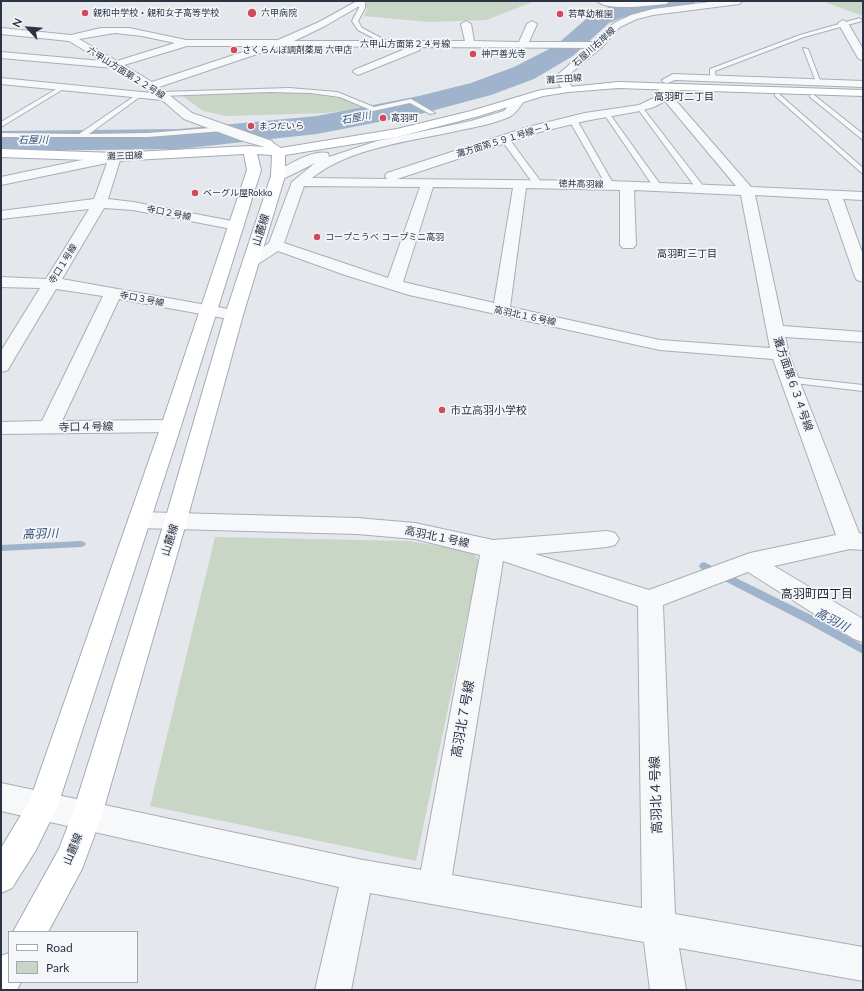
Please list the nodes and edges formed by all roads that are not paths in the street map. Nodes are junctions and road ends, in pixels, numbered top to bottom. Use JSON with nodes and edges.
{"nodes":[{"id":1,"x":601,"y":1,"type":"edge"},
{"id":2,"x":666,"y":1,"type":"edge"},
{"id":3,"x":739,"y":1,"type":"edge"},
{"id":4,"x":363,"y":2,"type":"edge"},
{"id":5,"x":634,"y":3,"type":"edge"},
{"id":6,"x":653,"y":12,"type":"junction"},
{"id":7,"x":860,"y":20,"type":"dead end"},
{"id":8,"x":466,"y":24,"type":"dead end"},
{"id":9,"x":532,"y":24,"type":"dead end"},
{"id":10,"x":843,"y":24,"type":"junction"},
{"id":11,"x":1,"y":31,"type":"edge"},
{"id":12,"x":71,"y":38,"type":"junction"},
{"id":13,"x":186,"y":44,"type":"junction"},
{"id":14,"x":278,"y":44,"type":"junction"},
{"id":15,"x":389,"y":44,"type":"junction"},
{"id":16,"x":424,"y":44,"type":"junction"},
{"id":17,"x":470,"y":44,"type":"junction"},
{"id":18,"x":523,"y":44,"type":"junction"},
{"id":19,"x":598,"y":45,"type":"junction"},
{"id":20,"x":805,"y":49,"type":"dead end"},
{"id":21,"x":1,"y":55,"type":"edge"},
{"id":22,"x":863,"y":58,"type":"edge"},
{"id":23,"x":115,"y":65,"type":"junction"},
{"id":24,"x":358,"y":72,"type":"dead end"},
{"id":25,"x":559,"y":78,"type":"junction"},
{"id":26,"x":713,"y":78,"type":"junction"},
{"id":27,"x":545,"y":80,"type":"dead end"},
{"id":28,"x":1,"y":81,"type":"edge"},
{"id":29,"x":819,"y":82,"type":"junction"},
{"id":30,"x":863,"y":84,"type":"edge"},
{"id":31,"x":151,"y":86,"type":"junction"},
{"id":32,"x":863,"y":87,"type":"edge"},
{"id":33,"x":63,"y":88,"type":"junction"},
{"id":34,"x":568,"y":89,"type":"junction"},
{"id":35,"x":666,"y":89,"type":"junction"},
{"id":36,"x":863,"y":93,"type":"edge"},
{"id":37,"x":139,"y":95,"type":"junction"},
{"id":38,"x":777,"y":95,"type":"junction"},
{"id":39,"x":163,"y":96,"type":"junction"},
{"id":40,"x":812,"y":96,"type":"junction"},
{"id":41,"x":863,"y":98,"type":"edge"},
{"id":42,"x":519,"y":100,"type":"junction"},
{"id":43,"x":458,"y":106,"type":"dead end"},
{"id":44,"x":640,"y":108,"type":"junction"},
{"id":45,"x":431,"y":113,"type":"junction"},
{"id":46,"x":607,"y":114,"type":"junction"},
{"id":47,"x":573,"y":120,"type":"junction"},
{"id":48,"x":1,"y":125,"type":"edge"},
{"id":49,"x":223,"y":129,"type":"junction"},
{"id":50,"x":397,"y":133,"type":"junction"},
{"id":51,"x":1,"y":135,"type":"edge"},
{"id":52,"x":81,"y":136,"type":"junction"},
{"id":53,"x":504,"y":138,"type":"junction"},
{"id":54,"x":863,"y":138,"type":"edge"},
{"id":55,"x":260,"y":146,"type":"junction"},
{"id":56,"x":1,"y":152,"type":"edge"},
{"id":57,"x":115,"y":157,"type":"junction"},
{"id":58,"x":863,"y":172,"type":"edge"},
{"id":59,"x":278,"y":176,"type":"junction"},
{"id":60,"x":1,"y":181,"type":"edge"},
{"id":61,"x":299,"y":182,"type":"junction"},
{"id":62,"x":380,"y":182,"type":"junction"},
{"id":63,"x":428,"y":183,"type":"junction"},
{"id":64,"x":538,"y":184,"type":"junction"},
{"id":65,"x":520,"y":185,"type":"junction"},
{"id":66,"x":610,"y":185,"type":"junction"},
{"id":67,"x":627,"y":186,"type":"junction"},
{"id":68,"x":658,"y":187,"type":"junction"},
{"id":69,"x":701,"y":188,"type":"junction"},
{"id":70,"x":747,"y":190,"type":"junction"},
{"id":71,"x":834,"y":195,"type":"junction"},
{"id":72,"x":863,"y":196,"type":"edge"},
{"id":73,"x":100,"y":203,"type":"junction"},
{"id":74,"x":1,"y":215,"type":"edge"},
{"id":75,"x":237,"y":226,"type":"junction"},
{"id":76,"x":276,"y":245,"type":"junction"},
{"id":77,"x":628,"y":245,"type":"dead end"},
{"id":78,"x":252,"y":261,"type":"junction"},
{"id":79,"x":863,"y":277,"type":"edge"},
{"id":80,"x":1,"y":282,"type":"edge"},
{"id":81,"x":50,"y":284,"type":"junction"},
{"id":82,"x":394,"y":285,"type":"junction"},
{"id":83,"x":113,"y":294,"type":"junction"},
{"id":84,"x":501,"y":310,"type":"junction"},
{"id":85,"x":208,"y":312,"type":"junction"},
{"id":86,"x":234,"y":315,"type":"junction"},
{"id":87,"x":775,"y":331,"type":"junction"},
{"id":88,"x":863,"y":337,"type":"edge"},
{"id":89,"x":780,"y":354,"type":"junction"},
{"id":90,"x":1,"y":366,"type":"edge"},
{"id":91,"x":790,"y":380,"type":"junction"},
{"id":92,"x":863,"y":388,"type":"edge"},
{"id":93,"x":171,"y":426,"type":"junction"},
{"id":94,"x":1,"y":428,"type":"edge"},
{"id":95,"x":49,"y":428,"type":"junction"},
{"id":96,"x":139,"y":520,"type":"junction"},
{"id":97,"x":176,"y":520,"type":"junction"},
{"id":98,"x":607,"y":539,"type":"dead end"},
{"id":99,"x":856,"y":541,"type":"edge"},
{"id":100,"x":493,"y":549,"type":"junction"},
{"id":101,"x":745,"y":564,"type":"junction"},
{"id":102,"x":650,"y":600,"type":"junction"},
{"id":103,"x":863,"y":632,"type":"edge"},
{"id":104,"x":1,"y":797,"type":"edge"},
{"id":105,"x":43,"y":805,"type":"junction"},
{"id":106,"x":87,"y":815,"type":"junction"},
{"id":107,"x":358,"y":875,"type":"junction"},
{"id":108,"x":1,"y":877,"type":"edge"},
{"id":109,"x":434,"y":888,"type":"junction"},
{"id":110,"x":659,"y":927,"type":"junction"},
{"id":111,"x":31,"y":931,"type":"edge"},
{"id":112,"x":863,"y":964,"type":"edge"},
{"id":113,"x":8,"y":972,"type":"edge"},
{"id":114,"x":1,"y":985,"type":"edge"},
{"id":115,"x":333,"y":990,"type":"edge"},
{"id":116,"x":668,"y":990,"type":"edge"}],
"edges":[{"from":1,"to":5,"type":"street"},
{"from":2,"to":5,"type":"street"},
{"from":3,"to":6,"type":"street","name":"石屋川右岸線"},
{"from":4,"to":14,"type":"street"},
{"from":4,"to":15,"type":"lane"},
{"from":5,"to":6,"type":"street"},
{"from":6,"to":19,"type":"street","name":"石屋川右岸線"},
{"from":7,"to":10,"type":"lane"},
{"from":8,"to":17,"type":"street"},
{"from":9,"to":18,"type":"street"},
{"from":10,"to":22,"type":"street"},
{"from":10,"to":26,"type":"lane"},
{"from":11,"to":12,"type":"street","name":"六甲山方面第２２号線"},
{"from":12,"to":13,"type":"street","name":"六甲山方面第２４号線"},
{"from":12,"to":23,"type":"street","name":"六甲山方面第２２号線"},
{"from":13,"to":14,"type":"street","name":"六甲山方面第２４号線"},
{"from":13,"to":23,"type":"street"},
{"from":14,"to":15,"type":"street","name":"六甲山方面第２４号線"},
{"from":14,"to":31,"type":"street"},
{"from":15,"to":16,"type":"street","name":"六甲山方面第２４号線"},
{"from":16,"to":17,"type":"street","name":"六甲山方面第２４号線"},
{"from":16,"to":24,"type":"street"},
{"from":17,"to":18,"type":"street","name":"六甲山方面第２４号線"},
{"from":18,"to":19,"type":"street","name":"六甲山方面第２４号線"},
{"from":19,"to":25,"type":"street","name":"石屋川右岸線"},
{"from":20,"to":29,"type":"lane"},
{"from":21,"to":23,"type":"street"},
{"from":23,"to":31,"type":"street","name":"六甲山方面第２２号線"},
{"from":25,"to":27,"type":"main road","name":"灘三田線"},
{"from":25,"to":34,"type":"street"},
{"from":25,"to":35,"type":"main road","name":"灘三田線"},
{"from":26,"to":29,"type":"street"},
{"from":26,"to":35,"type":"street"},
{"from":28,"to":33,"type":"street"},
{"from":29,"to":30,"type":"street"},
{"from":31,"to":39,"type":"street","name":"六甲山方面第２２号線"},
{"from":32,"to":35,"type":"main road","name":"灘三田線"},
{"from":33,"to":37,"type":"street"},
{"from":33,"to":48,"type":"lane"},
{"from":34,"to":35,"type":"main road","name":"灘三田線"},
{"from":34,"to":42,"type":"main road","name":"灘三田線"},
{"from":35,"to":36,"type":"main road","name":"灘三田線"},
{"from":35,"to":38,"type":"street"},
{"from":35,"to":44,"type":"street","name":"灘方面第５９１号線－１"},
{"from":35,"to":70,"type":"street","name":"灘方面第６３４号線"},
{"from":37,"to":39,"type":"street"},
{"from":37,"to":52,"type":"lane"},
{"from":38,"to":40,"type":"street"},
{"from":38,"to":58,"type":"lane"},
{"from":39,"to":45,"type":"lane"},
{"from":39,"to":49,"type":"street","name":"六甲山方面第２２号線"},
{"from":40,"to":41,"type":"street"},
{"from":40,"to":54,"type":"lane"},
{"from":42,"to":50,"type":"main road","name":"灘三田線"},
{"from":42,"to":61,"type":"street"},
{"from":43,"to":45,"type":"main road","name":"灘三田線"},
{"from":44,"to":46,"type":"street","name":"灘方面第５９１号線－１"},
{"from":44,"to":69,"type":"lane"},
{"from":45,"to":55,"type":"main road","name":"灘三田線"},
{"from":46,"to":47,"type":"street","name":"灘方面第５９１号線－１"},
{"from":46,"to":68,"type":"lane"},
{"from":47,"to":53,"type":"street","name":"灘方面第５９１号線－１"},
{"from":47,"to":66,"type":"lane"},
{"from":49,"to":52,"type":"lane"},
{"from":49,"to":55,"type":"street","name":"六甲山方面第２２号線"},
{"from":50,"to":55,"type":"main road","name":"灘三田線"},
{"from":50,"to":59,"type":"street"},
{"from":51,"to":52,"type":"lane"},
{"from":53,"to":62,"type":"street","name":"灘方面第５９１号線－１"},
{"from":53,"to":64,"type":"lane"},
{"from":55,"to":57,"type":"main road","name":"灘三田線"},
{"from":55,"to":59,"type":"main road","name":"山麓線"},
{"from":55,"to":75,"type":"main road"},
{"from":56,"to":57,"type":"main road","name":"灘三田線"},
{"from":57,"to":60,"type":"street"},
{"from":57,"to":73,"type":"street","name":"寺口１号線"},
{"from":59,"to":78,"type":"main road","name":"山麓線"},
{"from":61,"to":62,"type":"street","name":"徳井高羽線"},
{"from":61,"to":76,"type":"street"},
{"from":62,"to":63,"type":"street","name":"徳井高羽線"},
{"from":63,"to":65,"type":"street","name":"徳井高羽線"},
{"from":63,"to":82,"type":"street"},
{"from":64,"to":65,"type":"street","name":"徳井高羽線"},
{"from":64,"to":66,"type":"street","name":"徳井高羽線"},
{"from":65,"to":84,"type":"street"},
{"from":66,"to":67,"type":"street","name":"徳井高羽線"},
{"from":67,"to":68,"type":"street","name":"徳井高羽線"},
{"from":67,"to":77,"type":"street"},
{"from":68,"to":69,"type":"street","name":"徳井高羽線"},
{"from":69,"to":70,"type":"street","name":"徳井高羽線"},
{"from":70,"to":71,"type":"street","name":"徳井高羽線"},
{"from":70,"to":87,"type":"street","name":"灘方面第６３４号線"},
{"from":71,"to":72,"type":"street","name":"徳井高羽線"},
{"from":71,"to":79,"type":"street"},
{"from":73,"to":74,"type":"street","name":"寺口２号線"},
{"from":73,"to":75,"type":"street","name":"寺口２号線"},
{"from":73,"to":81,"type":"street","name":"寺口１号線"},
{"from":75,"to":85,"type":"main road"},
{"from":76,"to":78,"type":"street"},
{"from":76,"to":82,"type":"street","name":"高羽北１６号線"},
{"from":78,"to":86,"type":"main road","name":"山麓線"},
{"from":80,"to":81,"type":"street","name":"寺口３号線"},
{"from":81,"to":83,"type":"street","name":"寺口３号線"},
{"from":81,"to":90,"type":"street","name":"寺口１号線"},
{"from":82,"to":84,"type":"street","name":"高羽北１６号線"},
{"from":83,"to":85,"type":"street","name":"寺口３号線"},
{"from":83,"to":95,"type":"street"},
{"from":84,"to":89,"type":"street","name":"高羽北１６号線"},
{"from":85,"to":86,"type":"street","name":"寺口３号線"},
{"from":85,"to":93,"type":"main road"},
{"from":86,"to":97,"type":"main road","name":"山麓線"},
{"from":87,"to":88,"type":"street"},
{"from":87,"to":89,"type":"street","name":"灘方面第６３４号線"},
{"from":89,"to":91,"type":"street","name":"灘方面第６３４号線"},
{"from":91,"to":92,"type":"lane"},
{"from":91,"to":99,"type":"street","name":"灘方面第６３４号線"},
{"from":93,"to":95,"type":"street","name":"寺口４号線"},
{"from":93,"to":96,"type":"main road"},
{"from":94,"to":95,"type":"street","name":"寺口４号線"},
{"from":96,"to":97,"type":"street","name":"高羽北１号線"},
{"from":96,"to":105,"type":"main road"},
{"from":97,"to":100,"type":"street","name":"高羽北１号線"},
{"from":97,"to":106,"type":"main road","name":"山麓線"},
{"from":98,"to":100,"type":"street"},
{"from":99,"to":101,"type":"street","name":"灘方面第６３４号線"},
{"from":100,"to":102,"type":"street","name":"高羽北１号線"},
{"from":100,"to":109,"type":"street","name":"高羽北７号線"},
{"from":101,"to":102,"type":"street","name":"灘方面第６３４号線"},
{"from":101,"to":103,"type":"street"},
{"from":102,"to":110,"type":"street","name":"高羽北４号線"},
{"from":104,"to":105,"type":"street"},
{"from":105,"to":106,"type":"street"},
{"from":105,"to":108,"type":"main road"},
{"from":106,"to":107,"type":"street"},
{"from":106,"to":111,"type":"main road","name":"山麓線"},
{"from":107,"to":109,"type":"street"},
{"from":107,"to":115,"type":"street"},
{"from":109,"to":110,"type":"street"},
{"from":110,"to":112,"type":"street"},
{"from":110,"to":116,"type":"street","name":"高羽北４号線"},
{"from":113,"to":114,"type":"main road"}]}
